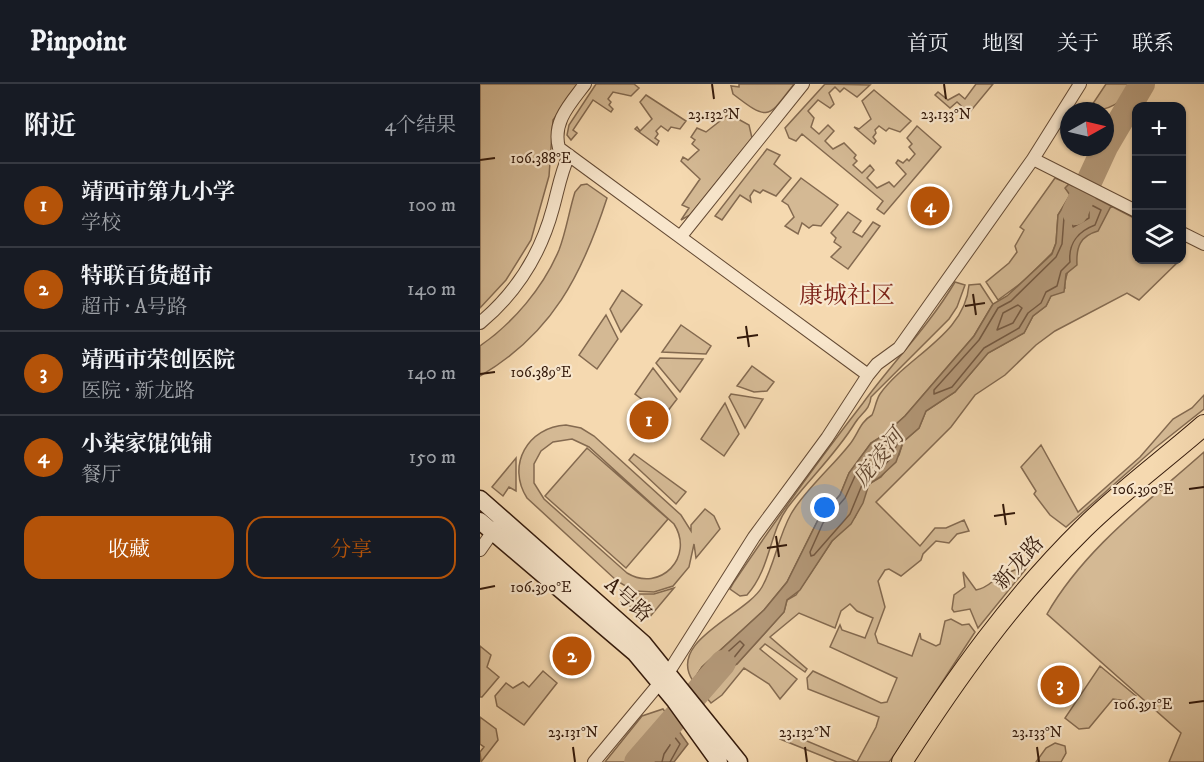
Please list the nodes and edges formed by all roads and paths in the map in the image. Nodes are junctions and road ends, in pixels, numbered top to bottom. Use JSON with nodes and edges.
{"nodes":[{"id":1,"x":585,"y":84,"type":"edge"},
{"id":2,"x":803,"y":84,"type":"edge"},
{"id":3,"x":1080,"y":84,"type":"edge"},
{"id":4,"x":569,"y":155,"type":"junction"},
{"id":5,"x":1033,"y":159,"type":"junction"},
{"id":6,"x":1135,"y":210,"type":"edge"},
{"id":7,"x":1186,"y":235,"type":"edge"},
{"id":8,"x":681,"y":236,"type":"junction"},
{"id":9,"x":1204,"y":244,"type":"edge"},
{"id":10,"x":480,"y":323,"type":"edge"},
{"id":11,"x":868,"y":375,"type":"junction"},
{"id":12,"x":1204,"y":426,"type":"edge"},
{"id":13,"x":1204,"y":433,"type":"edge"},
{"id":14,"x":480,"y":499,"type":"edge"},
{"id":15,"x":502,"y":519,"type":"junction"},
{"id":16,"x":486,"y":527,"type":"edge"},
{"id":17,"x":480,"y":550,"type":"edge"},
{"id":18,"x":663,"y":678,"type":"junction"},
{"id":19,"x":717,"y":750,"type":"edge"},
{"id":20,"x":594,"y":762,"type":"edge"},
{"id":21,"x":739,"y":762,"type":"edge"},
{"id":22,"x":902,"y":762,"type":"edge"},
{"id":23,"x":911,"y":762,"type":"edge"}],
"edges":[{"from":1,"to":4,"type":"street"},
{"from":2,"to":8,"type":"street"},
{"from":3,"to":5,"type":"street"},
{"from":4,"to":8,"type":"street"},
{"from":4,"to":10,"type":"street"},
{"from":5,"to":6,"type":"street"},
{"from":5,"to":11,"type":"street"},
{"from":7,"to":9,"type":"street"},
{"from":8,"to":11,"type":"street"},
{"from":11,"to":18,"type":"street"},
{"from":12,"to":22,"type":"main road","name":"新龙路"},
{"from":13,"to":23,"type":"main road","name":"新龙路"},
{"from":14,"to":15,"type":"street","name":"A号路"},
{"from":15,"to":16,"type":"street"},
{"from":15,"to":18,"type":"street","name":"A号路"},
{"from":16,"to":17,"type":"street"},
{"from":16,"to":18,"type":"street","name":"A号路"},
{"from":18,"to":19,"type":"street","name":"A号路"},
{"from":18,"to":20,"type":"street"},
{"from":19,"to":21,"type":"street","name":"A号路"}]}
